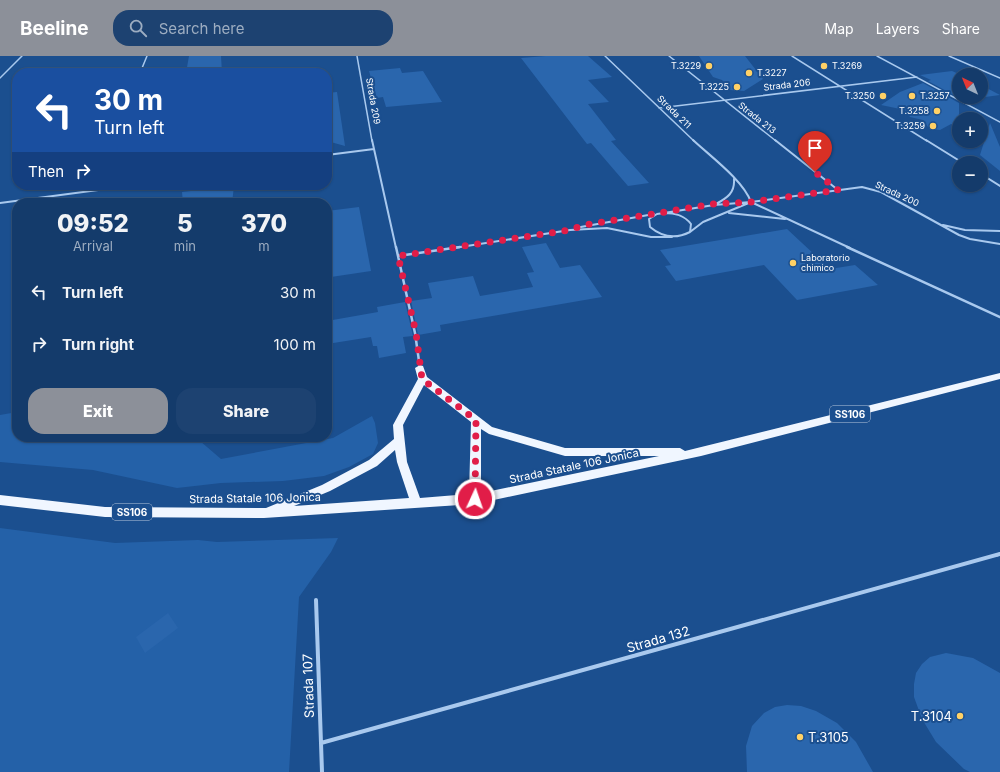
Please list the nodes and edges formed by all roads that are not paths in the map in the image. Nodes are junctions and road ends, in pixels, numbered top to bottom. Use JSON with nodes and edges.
{"nodes":[{"id":1,"x":22,"y":56,"type":"edge"},
{"id":2,"x":147,"y":56,"type":"edge"},
{"id":3,"x":357,"y":56,"type":"edge"},
{"id":4,"x":605,"y":56,"type":"edge"},
{"id":5,"x":669,"y":56,"type":"edge"},
{"id":6,"x":792,"y":56,"type":"edge"},
{"id":7,"x":877,"y":56,"type":"edge"},
{"id":8,"x":949,"y":56,"type":"edge"},
{"id":9,"x":142,"y":68,"type":"edge"},
{"id":10,"x":916,"y":77,"type":"junction"},
{"id":11,"x":0,"y":78,"type":"edge"},
{"id":12,"x":1000,"y":78,"type":"edge"},
{"id":13,"x":840,"y":86,"type":"junction"},
{"id":14,"x":724,"y":100,"type":"junction"},
{"id":15,"x":659,"y":108,"type":"junction"},
{"id":16,"x":1000,"y":122,"type":"edge"},
{"id":17,"x":374,"y":149,"type":"junction"},
{"id":18,"x":332,"y":154,"type":"edge"},
{"id":19,"x":952,"y":156,"type":"edge"},
{"id":20,"x":988,"y":178,"type":"edge"},
{"id":21,"x":734,"y":179,"type":"junction"},
{"id":22,"x":1000,"y":186,"type":"edge"},
{"id":23,"x":92,"y":190,"type":"edge"},
{"id":24,"x":838,"y":190,"type":"junction"},
{"id":25,"x":35,"y":198,"type":"edge"},
{"id":26,"x":12,"y":201,"type":"edge"},
{"id":27,"x":751,"y":202,"type":"junction"},
{"id":28,"x":0,"y":203,"type":"edge"},
{"id":29,"x":714,"y":204,"type":"junction"},
{"id":30,"x":664,"y":213,"type":"junction"},
{"id":31,"x":728,"y":213,"type":"junction"},
{"id":32,"x":657,"y":214,"type":"junction"},
{"id":33,"x":792,"y":220,"type":"junction"},
{"id":34,"x":940,"y":224,"type":"junction"},
{"id":35,"x":570,"y":230,"type":"junction"},
{"id":36,"x":1000,"y":231,"type":"edge"},
{"id":37,"x":690,"y":232,"type":"junction"},
{"id":38,"x":672,"y":237,"type":"junction"},
{"id":39,"x":1000,"y":244,"type":"edge"},
{"id":40,"x":398,"y":256,"type":"junction"},
{"id":41,"x":1000,"y":317,"type":"edge"},
{"id":42,"x":420,"y":368,"type":"joint"},
{"id":43,"x":1000,"y":376,"type":"edge"},
{"id":44,"x":422,"y":379,"type":"junction"},
{"id":45,"x":476,"y":420,"type":"junction"},
{"id":46,"x":399,"y":441,"type":"junction"},
{"id":47,"x":701,"y":452,"type":"junction"},
{"id":48,"x":475,"y":499,"type":"junction"},
{"id":49,"x":0,"y":500,"type":"edge"},
{"id":50,"x":417,"y":504,"type":"junction"},
{"id":51,"x":264,"y":513,"type":"junction"},
{"id":52,"x":1000,"y":554,"type":"edge"},
{"id":53,"x":316,"y":600,"type":"dead end"},
{"id":54,"x":321,"y":742,"type":"junction"},
{"id":55,"x":322,"y":772,"type":"edge"}],
"edges":[{"from":1,"to":11,"type":"lane"},
{"from":2,"to":9,"type":"lane"},
{"from":3,"to":17,"type":"lane","name":"Strada 209"},
{"from":4,"to":15,"type":"lane","name":"Strada 211"},
{"from":5,"to":14,"type":"lane","name":"Strada 213"},
{"from":6,"to":13,"type":"lane"},
{"from":7,"to":10,"type":"lane"},
{"from":8,"to":12,"type":"lane"},
{"from":10,"to":13,"type":"lane","name":"Strada 206"},
{"from":10,"to":16,"type":"lane"},
{"from":13,"to":14,"type":"lane","name":"Strada 206"},
{"from":13,"to":19,"type":"lane"},
{"from":14,"to":15,"type":"lane","name":"Strada 206"},
{"from":14,"to":24,"type":"lane","name":"Strada 213"},
{"from":15,"to":21,"type":"lane","name":"Strada 211"},
{"from":17,"to":18,"type":"lane"},
{"from":17,"to":40,"type":"lane","name":"Strada 209"},
{"from":20,"to":22,"type":"lane"},
{"from":21,"to":27,"type":"lane","name":"Strada 211"},
{"from":21,"to":29,"type":"lane"},
{"from":23,"to":25,"type":"lane"},
{"from":24,"to":27,"type":"lane","name":"Strada 200"},
{"from":24,"to":34,"type":"lane","name":"Strada 200"},
{"from":26,"to":28,"type":"lane"},
{"from":27,"to":29,"type":"lane"},
{"from":27,"to":31,"type":"lane"},
{"from":27,"to":33,"type":"lane"},
{"from":29,"to":30,"type":"lane"},
{"from":30,"to":32,"type":"lane"},
{"from":30,"to":37,"type":"lane"},
{"from":31,"to":33,"type":"lane"},
{"from":31,"to":37,"type":"lane"},
{"from":32,"to":35,"type":"lane"},
{"from":32,"to":38,"type":"lane"},
{"from":33,"to":41,"type":"lane"},
{"from":34,"to":36,"type":"lane","name":"Strada 200"},
{"from":34,"to":39,"type":"lane","name":"Strada 200"},
{"from":35,"to":38,"type":"lane"},
{"from":35,"to":40,"type":"lane"},
{"from":37,"to":38,"type":"lane"},
{"from":40,"to":42,"type":"lane","name":"Strada 209"},
{"from":42,"to":44,"type":"main road"},
{"from":43,"to":47,"type":"main road","name":"Strada Statale 106 Jonica","number":"SS106"},
{"from":44,"to":45,"type":"main road"},
{"from":44,"to":46,"type":"main road"},
{"from":45,"to":47,"type":"main road"},
{"from":45,"to":48,"type":"main road"},
{"from":46,"to":50,"type":"main road"},
{"from":46,"to":51,"type":"main road"},
{"from":47,"to":48,"type":"main road","name":"Strada Statale 106 Jonica","number":"SS106"},
{"from":48,"to":50,"type":"main road","name":"Strada Statale 106 Jonica","number":"SS106"},
{"from":49,"to":51,"type":"main road","name":"Strada Statale 106 Jonica","number":"SS106"},
{"from":50,"to":51,"type":"main road","name":"Strada Statale 106 Jonica","number":"SS106"},
{"from":52,"to":54,"type":"lane","name":"Strada 132"},
{"from":53,"to":54,"type":"lane","name":"Strada 107"},
{"from":54,"to":55,"type":"lane","name":"Strada 107"}]}
